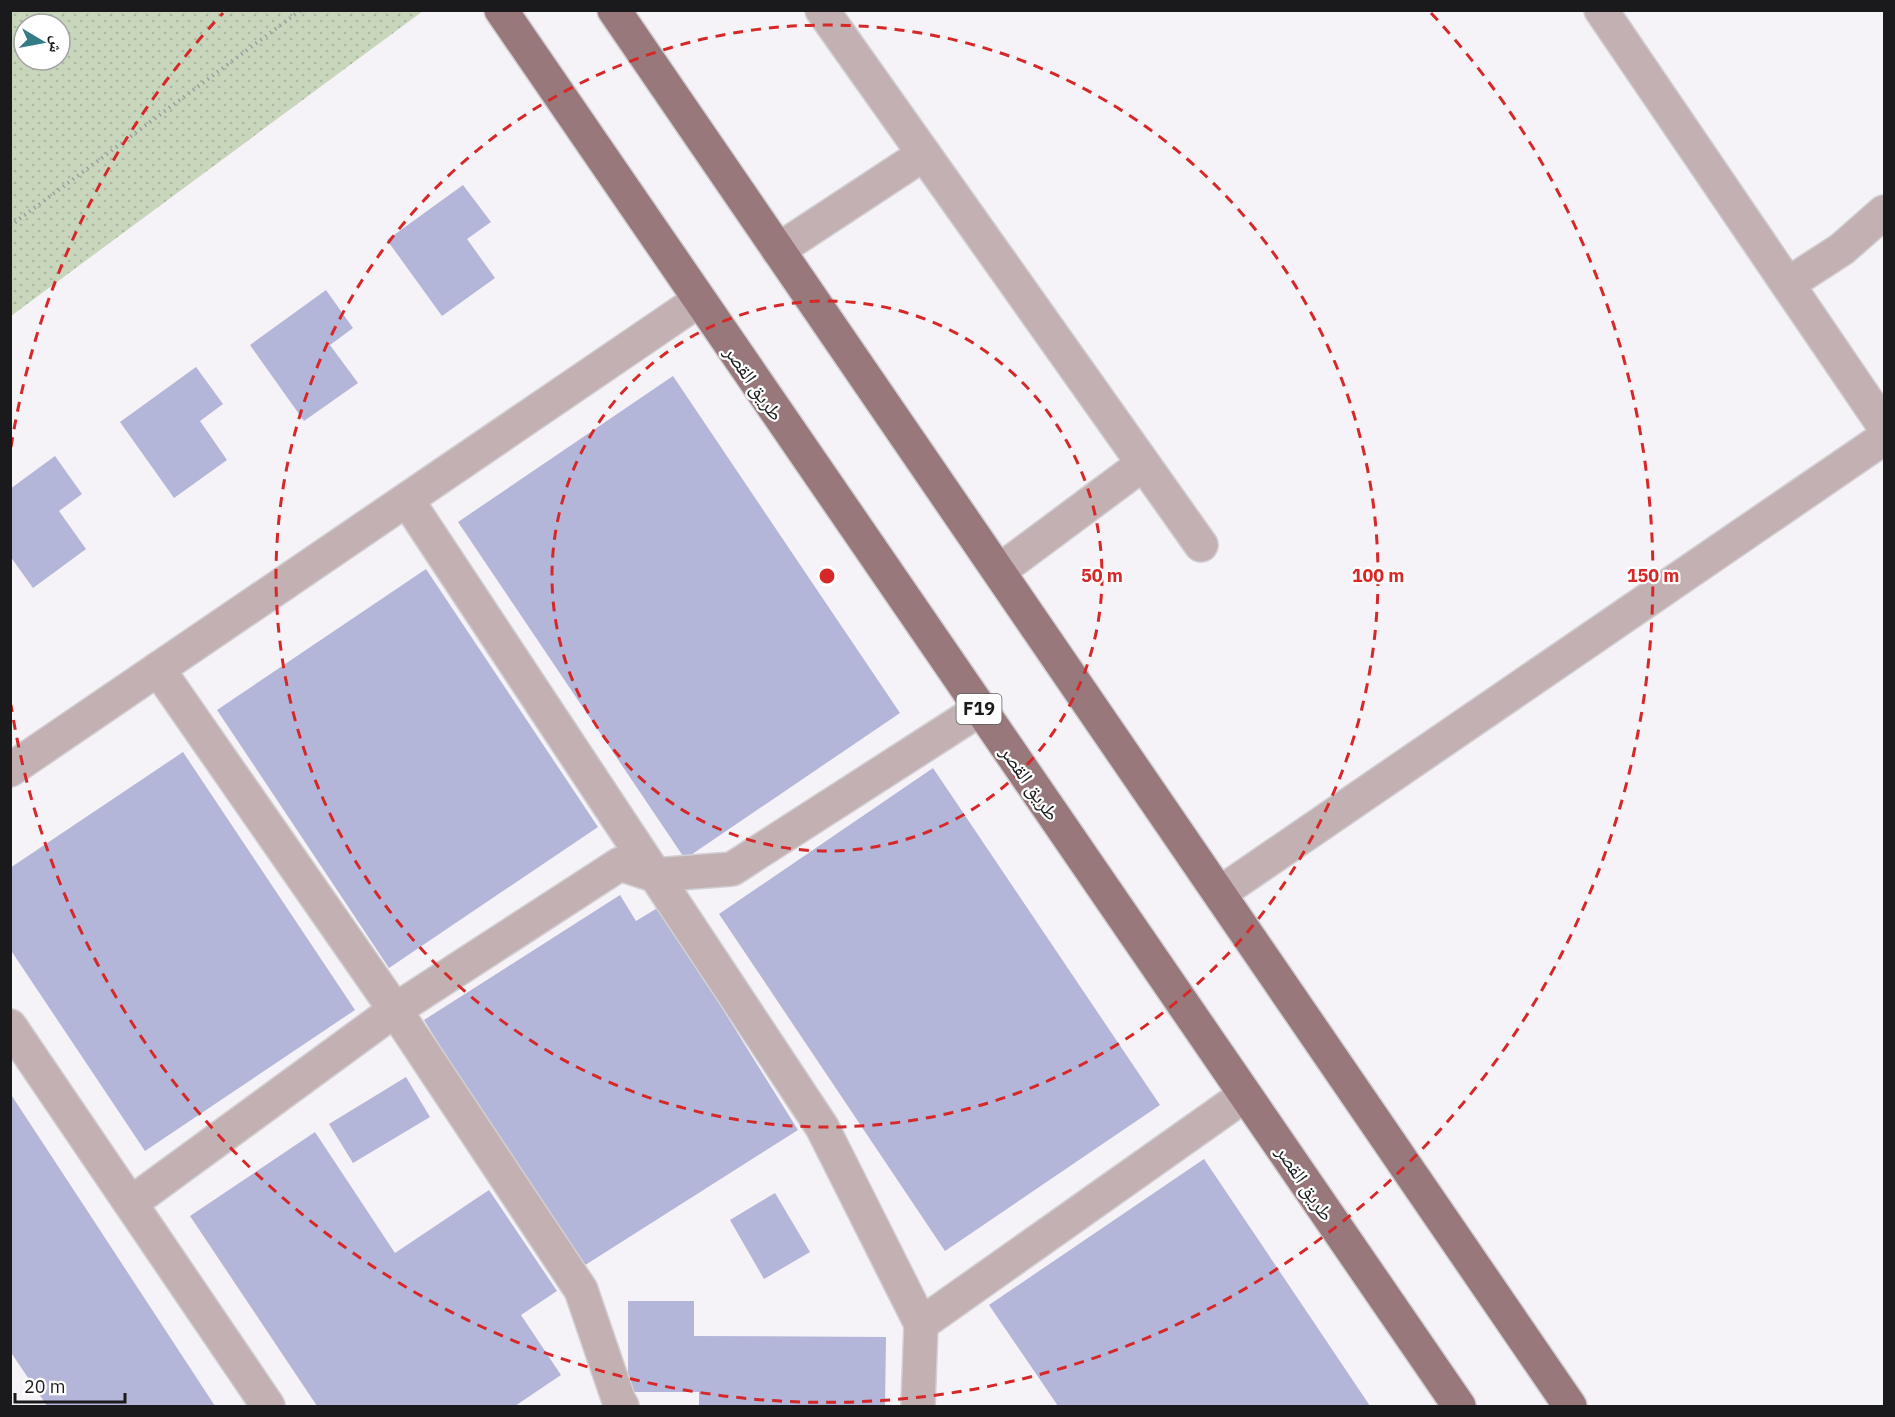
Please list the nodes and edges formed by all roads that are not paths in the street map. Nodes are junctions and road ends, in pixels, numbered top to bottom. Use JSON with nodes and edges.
{"nodes":[{"id":1,"x":501,"y":10,"type":"edge"},
{"id":2,"x":614,"y":10,"type":"edge"},
{"id":3,"x":822,"y":10,"type":"edge"},
{"id":4,"x":1601,"y":10,"type":"edge"},
{"id":5,"x":924,"y":154,"type":"junction"},
{"id":6,"x":1884,"y":212,"type":"edge"},
{"id":7,"x":778,"y":250,"type":"junction"},
{"id":8,"x":1788,"y":284,"type":"junction"},
{"id":9,"x":699,"y":301,"type":"junction"},
{"id":10,"x":1884,"y":426,"type":"edge"},
{"id":11,"x":1884,"y":438,"type":"edge"},
{"id":12,"x":1143,"y":464,"type":"junction"},
{"id":13,"x":407,"y":500,"type":"junction"},
{"id":14,"x":1201,"y":545,"type":"dead end"},
{"id":15,"x":999,"y":571,"type":"junction"},
{"id":16,"x":158,"y":669,"type":"junction"},
{"id":17,"x":980,"y":710,"type":"junction"},
{"id":18,"x":10,"y":770,"type":"edge"},
{"id":19,"x":654,"y":875,"type":"junction"},
{"id":20,"x":1220,"y":893,"type":"junction"},
{"id":21,"x":395,"y":1010,"type":"junction"},
{"id":22,"x":10,"y":1026,"type":"edge"},
{"id":23,"x":1245,"y":1095,"type":"junction"},
{"id":24,"x":131,"y":1203,"type":"junction"},
{"id":25,"x":921,"y":1324,"type":"junction"},
{"id":26,"x":268,"y":1407,"type":"edge"},
{"id":27,"x":622,"y":1407,"type":"edge"},
{"id":28,"x":918,"y":1407,"type":"edge"},
{"id":29,"x":1459,"y":1407,"type":"edge"},
{"id":30,"x":1570,"y":1407,"type":"edge"}],
"edges":[{"from":1,"to":9,"type":"main road","name":"طريق القصر","number":"F19"},
{"from":2,"to":7,"type":"main road"},
{"from":3,"to":5,"type":"street"},
{"from":4,"to":8,"type":"street"},
{"from":5,"to":7,"type":"street"},
{"from":5,"to":12,"type":"street"},
{"from":6,"to":8,"type":"street"},
{"from":7,"to":15,"type":"main road"},
{"from":8,"to":10,"type":"street"},
{"from":9,"to":13,"type":"street"},
{"from":9,"to":17,"type":"main road","name":"طريق القصر","number":"F19"},
{"from":11,"to":20,"type":"street"},
{"from":12,"to":14,"type":"street"},
{"from":12,"to":15,"type":"street"},
{"from":13,"to":16,"type":"street"},
{"from":13,"to":19,"type":"street"},
{"from":15,"to":20,"type":"main road"},
{"from":16,"to":18,"type":"street"},
{"from":16,"to":21,"type":"street"},
{"from":17,"to":19,"type":"street"},
{"from":17,"to":23,"type":"main road","name":"طريق القصر","number":"F19"},
{"from":19,"to":21,"type":"street"},
{"from":19,"to":25,"type":"street"},
{"from":20,"to":30,"type":"main road"},
{"from":21,"to":24,"type":"street"},
{"from":21,"to":27,"type":"street"},
{"from":22,"to":24,"type":"street"},
{"from":23,"to":25,"type":"street"},
{"from":23,"to":29,"type":"main road","name":"طريق القصر","number":"F19"},
{"from":24,"to":26,"type":"street"},
{"from":25,"to":28,"type":"street"}]}
